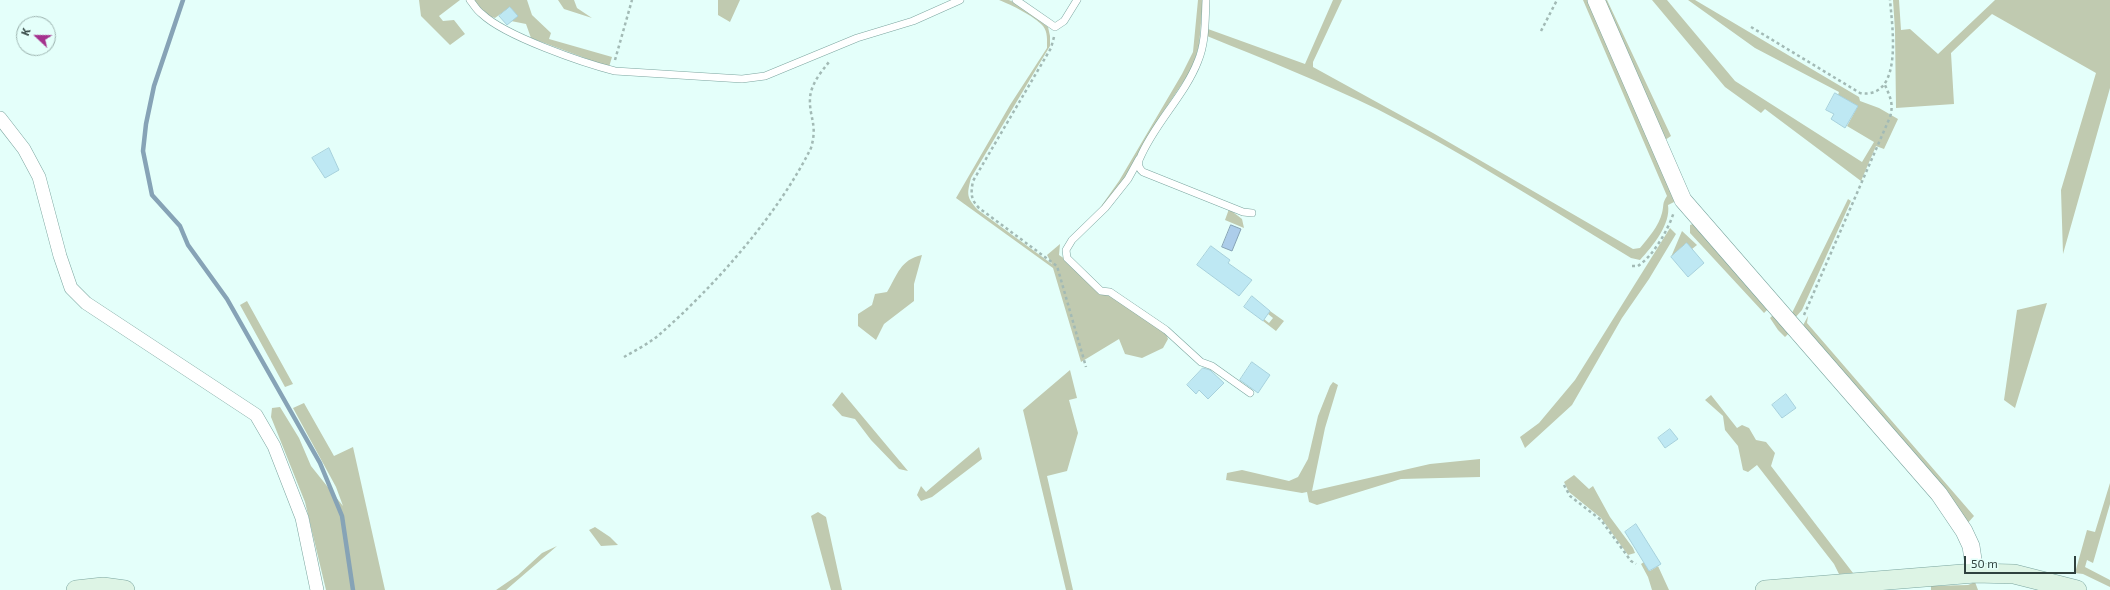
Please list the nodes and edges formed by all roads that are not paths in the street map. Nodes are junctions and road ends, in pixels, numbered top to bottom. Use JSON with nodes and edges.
{"nodes":[{"id":1,"x":470,"y":0,"type":"edge"},
{"id":2,"x":960,"y":0,"type":"edge"},
{"id":3,"x":1016,"y":0,"type":"edge"},
{"id":4,"x":1077,"y":0,"type":"edge"},
{"id":5,"x":1206,"y":0,"type":"edge"},
{"id":6,"x":1596,"y":0,"type":"edge"},
{"id":7,"x":0,"y":118,"type":"edge"},
{"id":8,"x":1139,"y":159,"type":"junction"},
{"id":9,"x":1252,"y":214,"type":"dead end"},
{"id":10,"x":1250,"y":393,"type":"dead end"},
{"id":11,"x":1975,"y":573,"type":"junction"},
{"id":12,"x":76,"y":590,"type":"edge"},
{"id":13,"x":125,"y":590,"type":"edge"},
{"id":14,"x":316,"y":590,"type":"edge"},
{"id":15,"x":1765,"y":590,"type":"edge"},
{"id":16,"x":2077,"y":590,"type":"edge"}],
"edges":[{"from":1,"to":2,"type":"lane"},
{"from":3,"to":4,"type":"lane"},
{"from":5,"to":8,"type":"lane"},
{"from":6,"to":11,"type":"street"},
{"from":7,"to":14,"type":"street"},
{"from":8,"to":9,"type":"lane"},
{"from":8,"to":10,"type":"lane"},
{"from":11,"to":15,"type":"main road"},
{"from":11,"to":16,"type":"main road"},
{"from":12,"to":13,"type":"main road"}]}
